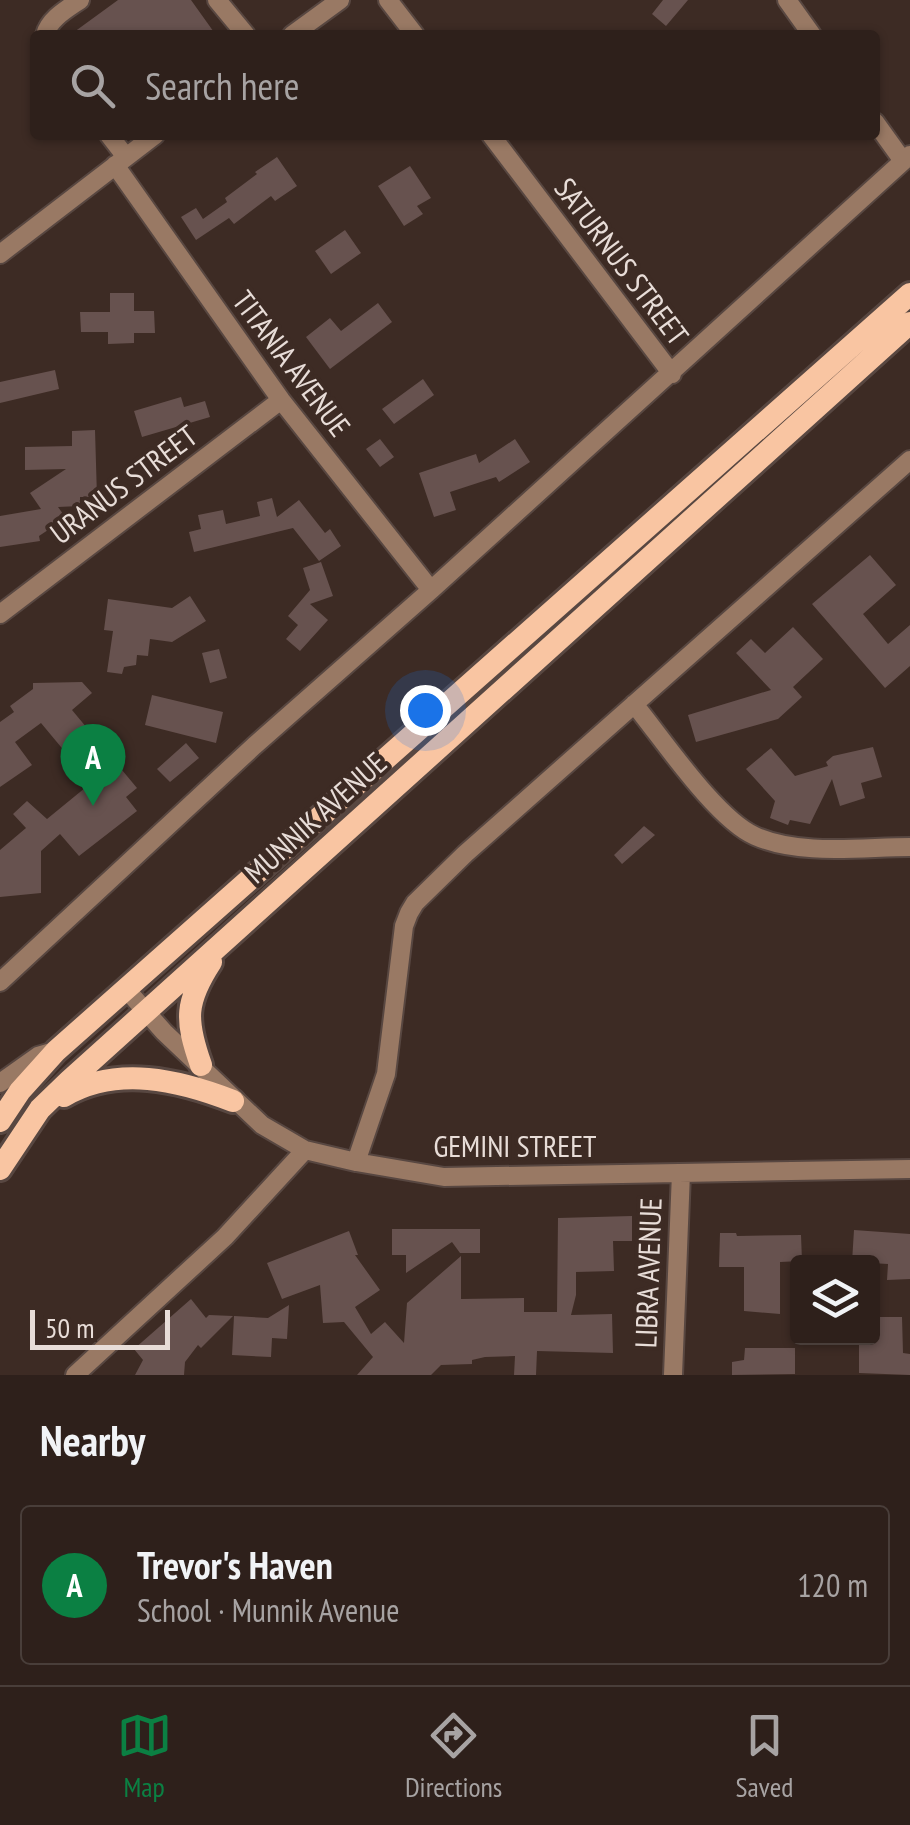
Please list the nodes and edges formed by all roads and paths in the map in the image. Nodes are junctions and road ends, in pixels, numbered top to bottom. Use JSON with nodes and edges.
{"nodes":[{"id":1,"x":80,"y":0,"type":"edge"},
{"id":2,"x":217,"y":0,"type":"edge"},
{"id":3,"x":340,"y":0,"type":"edge"},
{"id":4,"x":388,"y":0,"type":"edge"},
{"id":5,"x":787,"y":0,"type":"edge"},
{"id":6,"x":46,"y":30,"type":"edge"},
{"id":7,"x":242,"y":30,"type":"edge"},
{"id":8,"x":299,"y":30,"type":"edge"},
{"id":9,"x":411,"y":30,"type":"edge"},
{"id":10,"x":808,"y":30,"type":"edge"},
{"id":11,"x":880,"y":128,"type":"edge"},
{"id":12,"x":111,"y":140,"type":"edge"},
{"id":13,"x":148,"y":140,"type":"edge"},
{"id":14,"x":495,"y":140,"type":"edge"},
{"id":15,"x":906,"y":158,"type":"edge"},
{"id":16,"x":121,"y":161,"type":"junction"},
{"id":17,"x":0,"y":254,"type":"edge"},
{"id":18,"x":910,"y":294,"type":"edge"},
{"id":19,"x":910,"y":322,"type":"edge"},
{"id":20,"x":672,"y":374,"type":"junction"},
{"id":21,"x":282,"y":400,"type":"junction"},
{"id":22,"x":910,"y":460,"type":"edge"},
{"id":23,"x":432,"y":590,"type":"junction"},
{"id":24,"x":0,"y":614,"type":"edge"},
{"id":25,"x":634,"y":704,"type":"junction"},
{"id":26,"x":910,"y":847,"type":"edge"},
{"id":27,"x":227,"y":938,"type":"junction"},
{"id":28,"x":0,"y":982,"type":"edge"},
{"id":29,"x":126,"y":989,"type":"junction"},
{"id":30,"x":146,"y":1012,"type":"junction"},
{"id":31,"x":56,"y":1051,"type":"junction"},
{"id":32,"x":201,"y":1064,"type":"junction"},
{"id":33,"x":0,"y":1083,"type":"edge"},
{"id":34,"x":234,"y":1101,"type":"junction"},
{"id":35,"x":40,"y":1110,"type":"junction"},
{"id":36,"x":0,"y":1120,"type":"edge"},
{"id":37,"x":305,"y":1150,"type":"junction"},
{"id":38,"x":356,"y":1162,"type":"junction"},
{"id":39,"x":0,"y":1169,"type":"edge"},
{"id":40,"x":910,"y":1169,"type":"edge"},
{"id":41,"x":681,"y":1174,"type":"junction"},
{"id":42,"x":76,"y":1375,"type":"edge"},
{"id":43,"x":673,"y":1375,"type":"edge"}],
"edges":[{"from":1,"to":6,"type":"street"},
{"from":2,"to":7,"type":"street"},
{"from":3,"to":8,"type":"street"},
{"from":4,"to":9,"type":"street"},
{"from":5,"to":10,"type":"street"},
{"from":11,"to":15,"type":"street"},
{"from":12,"to":16,"type":"street","name":"TITANIA AVENUE"},
{"from":13,"to":16,"type":"street"},
{"from":14,"to":20,"type":"street","name":"SATURNUS STREET"},
{"from":15,"to":20,"type":"street"},
{"from":16,"to":17,"type":"street"},
{"from":16,"to":21,"type":"street","name":"TITANIA AVENUE"},
{"from":18,"to":29,"type":"main road","name":"MUNNIK AVENUE"},
{"from":19,"to":27,"type":"main road","name":"MUNNIK AVENUE"},
{"from":20,"to":23,"type":"street"},
{"from":21,"to":23,"type":"street","name":"TITANIA AVENUE"},
{"from":21,"to":24,"type":"street","name":"URANUS STREET"},
{"from":22,"to":25,"type":"street"},
{"from":23,"to":28,"type":"street"},
{"from":25,"to":26,"type":"street"},
{"from":25,"to":38,"type":"street"},
{"from":27,"to":30,"type":"main road","name":"MUNNIK AVENUE"},
{"from":27,"to":32,"type":"main road"},
{"from":29,"to":30,"type":"street","name":"GEMINI STREET"},
{"from":29,"to":31,"type":"main road","name":"MUNNIK AVENUE"},
{"from":30,"to":32,"type":"street","name":"GEMINI STREET"},
{"from":30,"to":35,"type":"main road","name":"MUNNIK AVENUE"},
{"from":31,"to":33,"type":"street"},
{"from":31,"to":36,"type":"main road","name":"MUNNIK AVENUE"},
{"from":32,"to":34,"type":"street","name":"GEMINI STREET"},
{"from":34,"to":35,"type":"main road"},
{"from":34,"to":37,"type":"street","name":"GEMINI STREET"},
{"from":35,"to":39,"type":"main road","name":"MUNNIK AVENUE"},
{"from":37,"to":38,"type":"street","name":"GEMINI STREET"},
{"from":37,"to":42,"type":"street"},
{"from":38,"to":41,"type":"street","name":"GEMINI STREET"},
{"from":40,"to":41,"type":"street","name":"GEMINI STREET"},
{"from":41,"to":43,"type":"street","name":"LIBRA AVENUE"}]}
